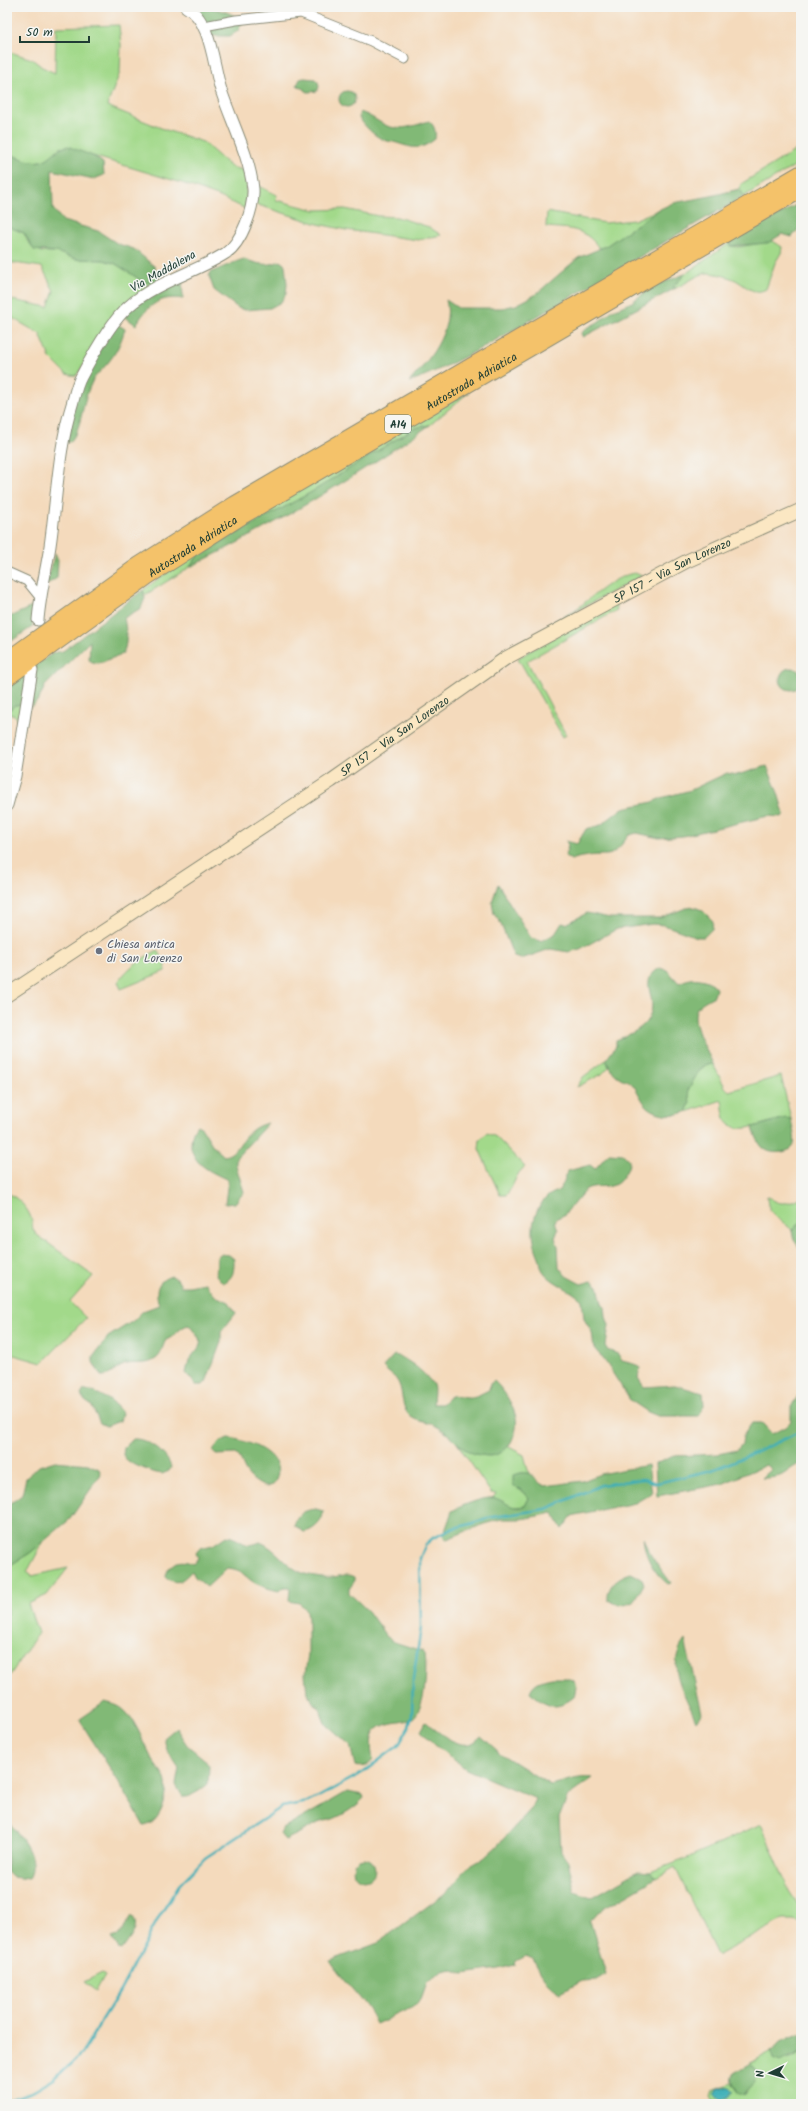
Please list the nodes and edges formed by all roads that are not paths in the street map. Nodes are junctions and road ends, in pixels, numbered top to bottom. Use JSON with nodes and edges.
{"nodes":[{"id":1,"x":186,"y":7,"type":"edge"},
{"id":2,"x":204,"y":26,"type":"junction"},
{"id":3,"x":405,"y":59,"type":"dead end"},
{"id":4,"x":801,"y":174,"type":"edge"},
{"id":5,"x":801,"y":189,"type":"edge"},
{"id":6,"x":801,"y":510,"type":"edge"},
{"id":7,"x":7,"y":572,"type":"edge"},
{"id":8,"x":40,"y":596,"type":"junction"},
{"id":9,"x":38,"y":620,"type":"dead end"},
{"id":10,"x":7,"y":661,"type":"edge"},
{"id":11,"x":32,"y":670,"type":"dead end"},
{"id":12,"x":7,"y":677,"type":"edge"},
{"id":13,"x":7,"y":805,"type":"edge"},
{"id":14,"x":7,"y":995,"type":"edge"}],
"edges":[{"from":1,"to":2,"type":"street","name":"Via Maddalena"},
{"from":2,"to":3,"type":"street"},
{"from":2,"to":8,"type":"street","name":"Via Maddalena"},
{"from":4,"to":10,"type":"highway","name":"Autostrada Adriatica","number":"A14"},
{"from":5,"to":12,"type":"highway","name":"Autostrada Adriatica","number":"A14"},
{"from":6,"to":14,"type":"main road","name":"SP 157 - Via San Lorenzo"},
{"from":7,"to":8,"type":"street"},
{"from":8,"to":9,"type":"street","name":"Via Maddalena"},
{"from":11,"to":13,"type":"street"}]}
